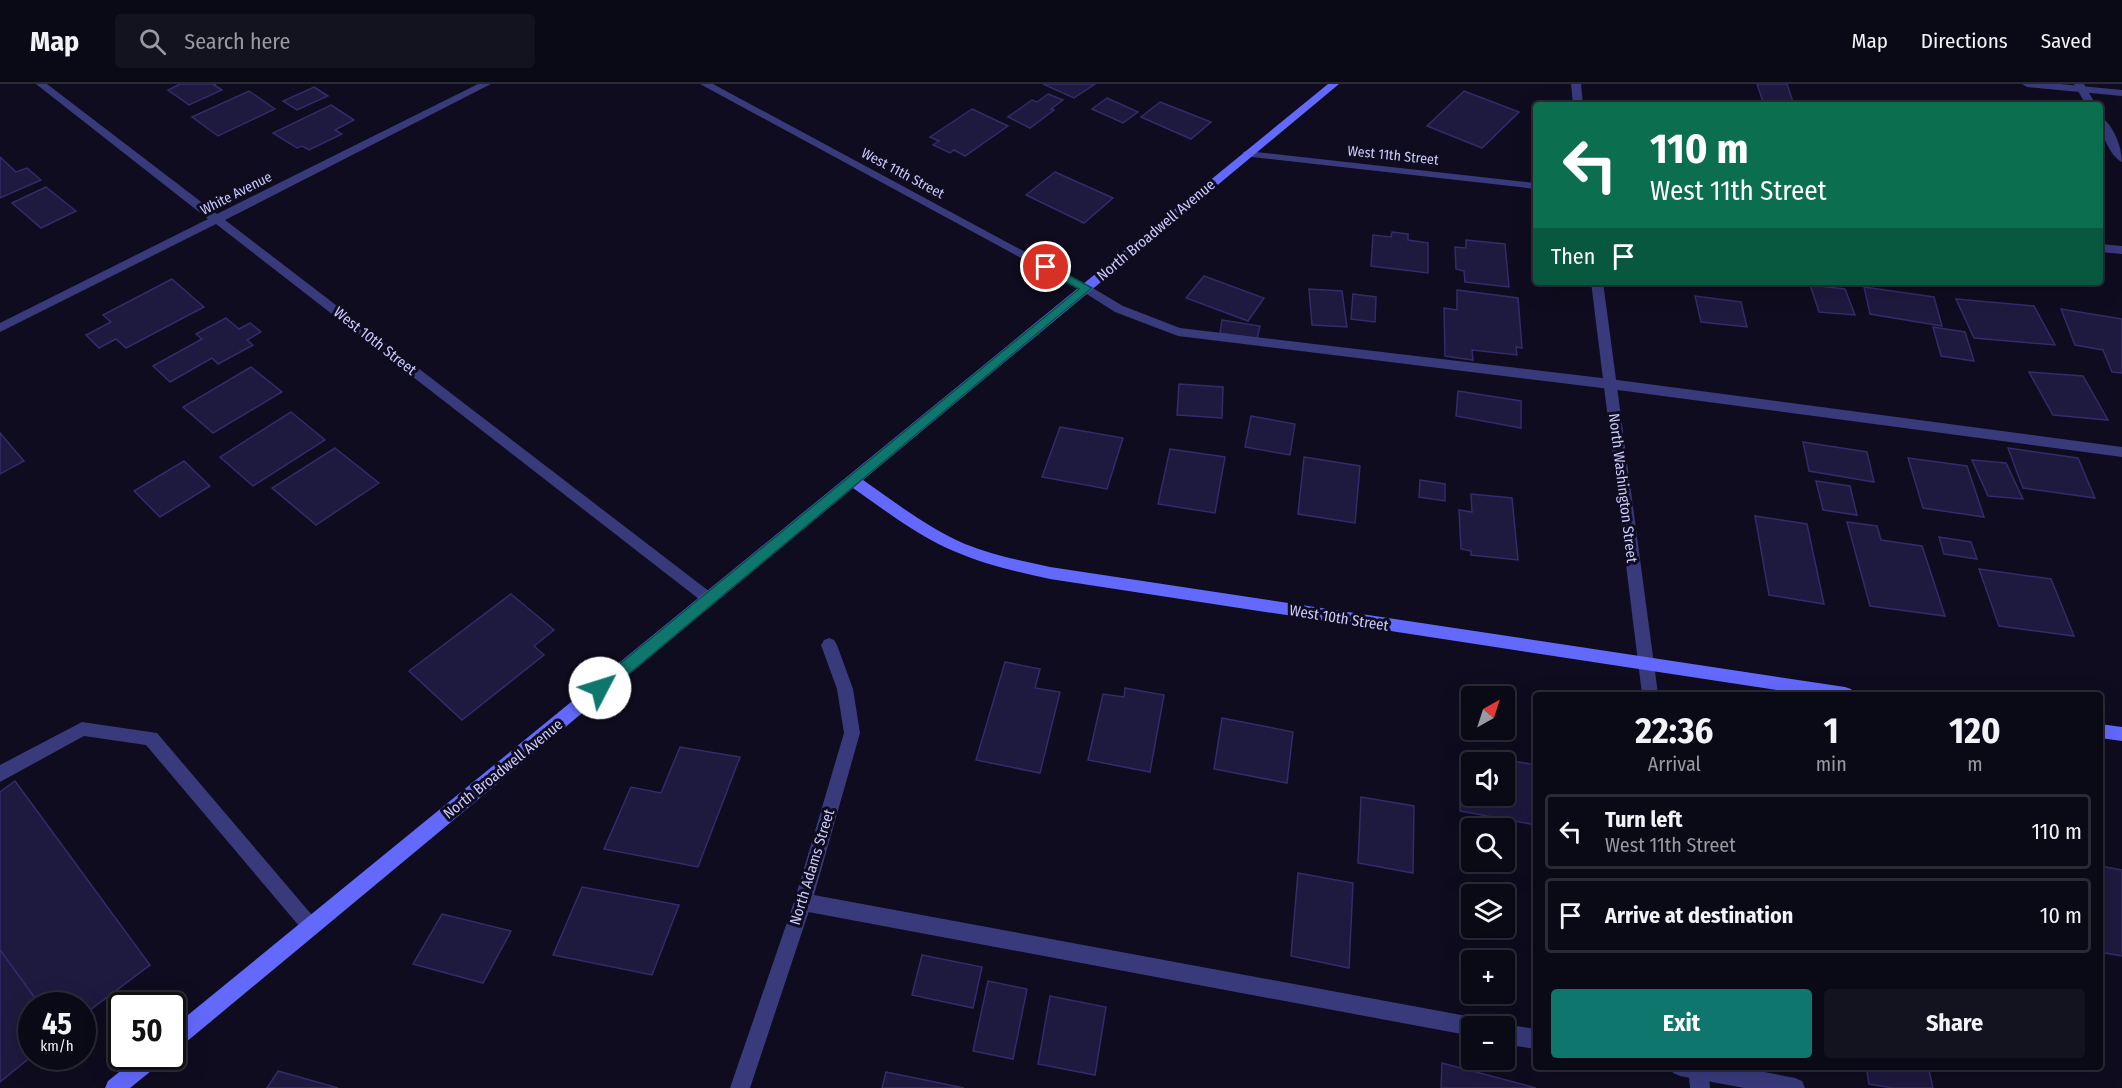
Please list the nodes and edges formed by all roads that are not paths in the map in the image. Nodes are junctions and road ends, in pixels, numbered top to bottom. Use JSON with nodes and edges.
{"nodes":[{"id":1,"x":41,"y":84,"type":"edge"},
{"id":2,"x":486,"y":84,"type":"edge"},
{"id":3,"x":705,"y":84,"type":"edge"},
{"id":4,"x":1334,"y":84,"type":"edge"},
{"id":5,"x":1576,"y":84,"type":"edge"},
{"id":6,"x":2027,"y":84,"type":"edge"},
{"id":7,"x":2081,"y":87,"type":"edge"},
{"id":8,"x":2122,"y":93,"type":"edge"},
{"id":9,"x":1578,"y":102,"type":"edge"},
{"id":10,"x":2089,"y":102,"type":"edge"},
{"id":11,"x":2103,"y":125,"type":"edge"},
{"id":12,"x":1247,"y":154,"type":"junction"},
{"id":13,"x":2122,"y":159,"type":"edge"},
{"id":14,"x":1533,"y":186,"type":"edge"},
{"id":15,"x":217,"y":220,"type":"junction"},
{"id":16,"x":2103,"y":248,"type":"edge"},
{"id":17,"x":2122,"y":250,"type":"edge"},
{"id":18,"x":1597,"y":285,"type":"edge"},
{"id":19,"x":1086,"y":288,"type":"junction"},
{"id":20,"x":0,"y":328,"type":"edge"},
{"id":21,"x":1610,"y":384,"type":"junction"},
{"id":22,"x":2122,"y":452,"type":"edge"},
{"id":23,"x":854,"y":481,"type":"junction"},
{"id":24,"x":709,"y":599,"type":"junction"},
{"id":25,"x":829,"y":645,"type":"dead end"},
{"id":26,"x":1646,"y":666,"type":"junction"},
{"id":27,"x":1650,"y":692,"type":"edge"},
{"id":28,"x":1831,"y":692,"type":"edge"},
{"id":29,"x":2103,"y":731,"type":"edge"},
{"id":30,"x":2122,"y":734,"type":"edge"},
{"id":31,"x":0,"y":774,"type":"edge"},
{"id":32,"x":803,"y":902,"type":"junction"},
{"id":33,"x":311,"y":927,"type":"junction"},
{"id":34,"x":1461,"y":1026,"type":"edge"},
{"id":35,"x":186,"y":1030,"type":"edge"},
{"id":36,"x":1515,"y":1036,"type":"edge"},
{"id":37,"x":1533,"y":1039,"type":"edge"},
{"id":38,"x":137,"y":1070,"type":"edge"},
{"id":39,"x":1694,"y":1073,"type":"edge"},
{"id":40,"x":115,"y":1088,"type":"edge"},
{"id":41,"x":740,"y":1088,"type":"edge"},
{"id":42,"x":1795,"y":1088,"type":"edge"}],
"edges":[{"from":1,"to":15,"type":"street","name":"West 10th Street"},
{"from":2,"to":15,"type":"street","name":"White Avenue"},
{"from":3,"to":19,"type":"street","name":"West 11th Street"},
{"from":4,"to":12,"type":"main road","name":"North Broadwell Avenue"},
{"from":5,"to":9,"type":"street"},
{"from":6,"to":7,"type":"street"},
{"from":7,"to":8,"type":"street"},
{"from":7,"to":10,"type":"street"},
{"from":11,"to":13,"type":"street"},
{"from":12,"to":14,"type":"street","name":"West 11th Street"},
{"from":12,"to":19,"type":"main road","name":"North Broadwell Avenue"},
{"from":15,"to":20,"type":"street","name":"White Avenue"},
{"from":15,"to":24,"type":"street","name":"West 10th Street"},
{"from":16,"to":17,"type":"street"},
{"from":18,"to":21,"type":"street","name":"North Washington Street"},
{"from":19,"to":21,"type":"street","name":"West 11th Street"},
{"from":19,"to":23,"type":"main road","name":"North Broadwell Avenue"},
{"from":21,"to":22,"type":"street","name":"West 11th Street"},
{"from":21,"to":26,"type":"street","name":"North Washington Street"},
{"from":23,"to":24,"type":"main road","name":"North Broadwell Avenue"},
{"from":23,"to":26,"type":"main road","name":"West 10th Street"},
{"from":24,"to":33,"type":"main road","name":"North Broadwell Avenue"},
{"from":25,"to":32,"type":"street","name":"North Adams Street"},
{"from":26,"to":27,"type":"street","name":"North Washington Street"},
{"from":26,"to":28,"type":"main road","name":"West 10th Street"},
{"from":29,"to":30,"type":"main road"},
{"from":31,"to":33,"type":"street"},
{"from":32,"to":34,"type":"street"},
{"from":32,"to":41,"type":"street","name":"North Adams Street"},
{"from":33,"to":35,"type":"main road","name":"North Broadwell Avenue"},
{"from":36,"to":37,"type":"street"},
{"from":38,"to":40,"type":"main road"},
{"from":39,"to":42,"type":"street"}]}
